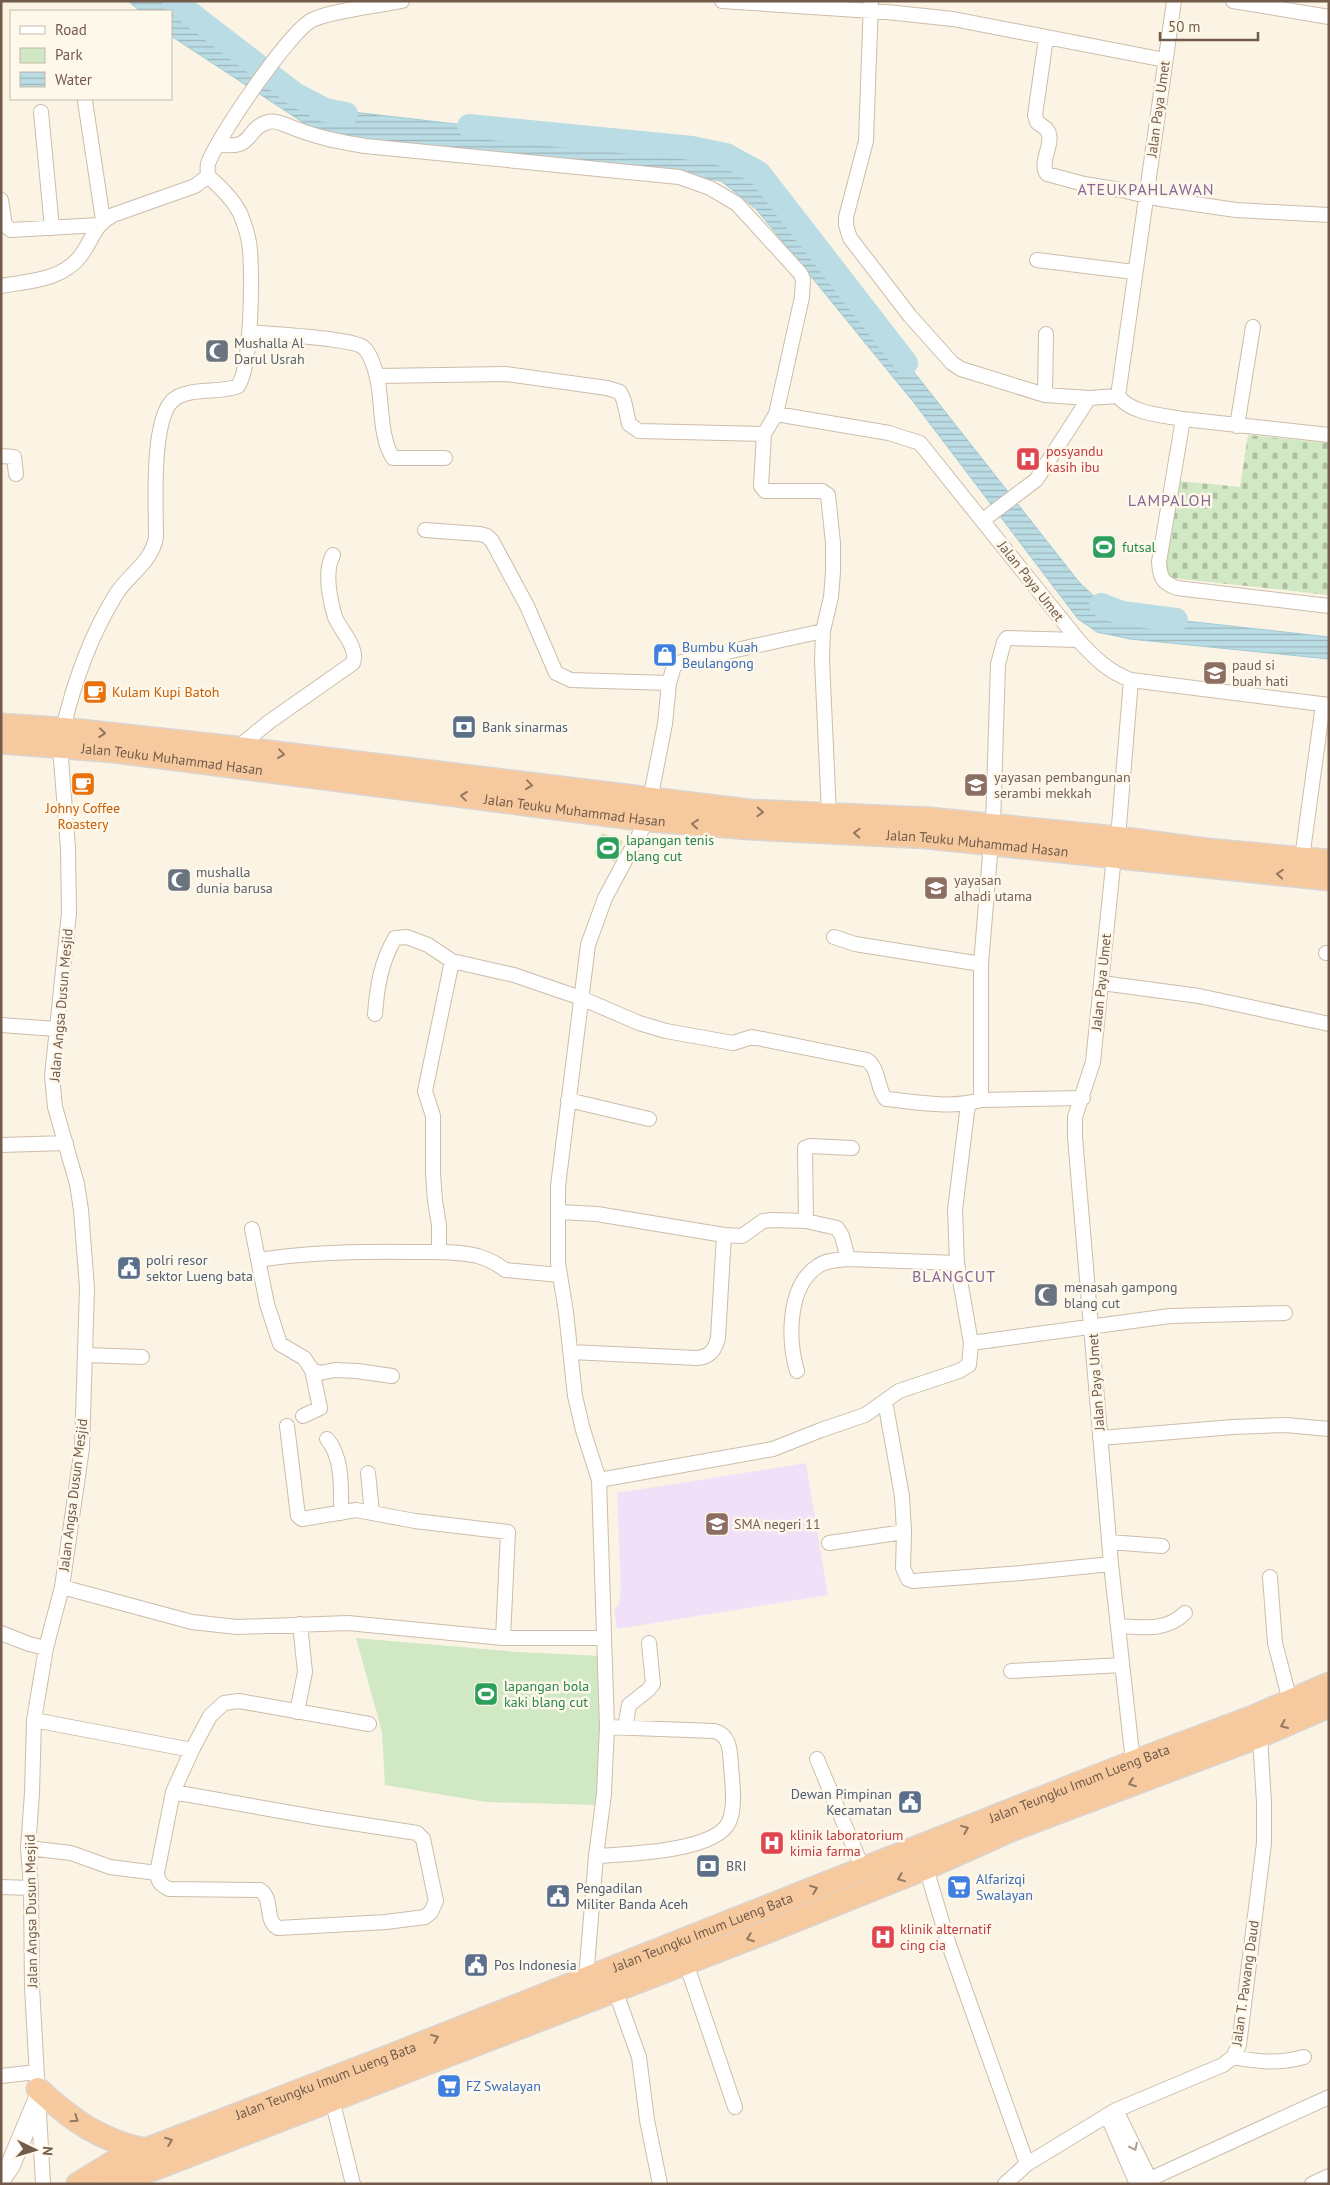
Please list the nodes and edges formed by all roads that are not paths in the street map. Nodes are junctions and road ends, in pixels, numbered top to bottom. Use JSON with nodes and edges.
{"nodes":[{"id":1,"x":722,"y":1,"type":"edge"},
{"id":2,"x":1174,"y":1,"type":"edge"},
{"id":3,"x":1233,"y":1,"type":"edge"},
{"id":4,"x":398,"y":2,"type":"edge"},
{"id":5,"x":871,"y":6,"type":"edge"},
{"id":6,"x":1329,"y":17,"type":"edge"},
{"id":7,"x":1046,"y":38,"type":"junction"},
{"id":8,"x":1165,"y":60,"type":"junction"},
{"id":9,"x":85,"y":101,"type":"dead end"},
{"id":10,"x":41,"y":112,"type":"dead end"},
{"id":11,"x":218,"y":144,"type":"junction"},
{"id":12,"x":208,"y":176,"type":"junction"},
{"id":13,"x":1145,"y":195,"type":"junction"},
{"id":14,"x":1,"y":200,"type":"edge"},
{"id":15,"x":1329,"y":215,"type":"edge"},
{"id":16,"x":101,"y":222,"type":"junction"},
{"id":17,"x":52,"y":228,"type":"junction"},
{"id":18,"x":1037,"y":260,"type":"dead end"},
{"id":19,"x":1134,"y":272,"type":"junction"},
{"id":20,"x":1,"y":286,"type":"edge"},
{"id":21,"x":1253,"y":327,"type":"dead end"},
{"id":22,"x":249,"y":332,"type":"junction"},
{"id":23,"x":1046,"y":334,"type":"dead end"},
{"id":24,"x":377,"y":376,"type":"junction"},
{"id":25,"x":1045,"y":395,"type":"junction"},
{"id":26,"x":1118,"y":396,"type":"junction"},
{"id":27,"x":1089,"y":398,"type":"junction"},
{"id":28,"x":776,"y":414,"type":"junction"},
{"id":29,"x":1182,"y":419,"type":"junction"},
{"id":30,"x":1237,"y":426,"type":"junction"},
{"id":31,"x":764,"y":434,"type":"junction"},
{"id":32,"x":1329,"y":435,"type":"edge"},
{"id":33,"x":1,"y":456,"type":"edge"},
{"id":34,"x":445,"y":458,"type":"dead end"},
{"id":35,"x":16,"y":474,"type":"dead end"},
{"id":36,"x":985,"y":518,"type":"junction"},
{"id":37,"x":426,"y":530,"type":"dead end"},
{"id":38,"x":333,"y":555,"type":"dead end"},
{"id":39,"x":1329,"y":606,"type":"edge"},
{"id":40,"x":823,"y":631,"type":"junction"},
{"id":41,"x":1078,"y":640,"type":"junction"},
{"id":42,"x":1131,"y":680,"type":"junction"},
{"id":43,"x":669,"y":683,"type":"junction"},
{"id":44,"x":1326,"y":704,"type":"edge"},
{"id":45,"x":1,"y":725,"type":"edge"},
{"id":46,"x":61,"y":738,"type":"junction"},
{"id":47,"x":1,"y":742,"type":"edge"},
{"id":48,"x":237,"y":748,"type":"junction"},
{"id":49,"x":649,"y":810,"type":"junction"},
{"id":50,"x":829,"y":815,"type":"junction"},
{"id":51,"x":992,"y":834,"type":"junction"},
{"id":52,"x":1116,"y":847,"type":"junction"},
{"id":53,"x":1206,"y":858,"type":"junction"},
{"id":54,"x":1302,"y":858,"type":"junction"},
{"id":55,"x":1329,"y":861,"type":"edge"},
{"id":56,"x":1329,"y":879,"type":"edge"},
{"id":57,"x":834,"y":938,"type":"dead end"},
{"id":58,"x":452,"y":961,"type":"junction"},
{"id":59,"x":981,"y":964,"type":"junction"},
{"id":60,"x":1102,"y":983,"type":"junction"},
{"id":61,"x":581,"y":998,"type":"junction"},
{"id":62,"x":375,"y":1014,"type":"dead end"},
{"id":63,"x":1,"y":1024,"type":"edge"},
{"id":64,"x":1329,"y":1024,"type":"edge"},
{"id":65,"x":56,"y":1029,"type":"junction"},
{"id":66,"x":1083,"y":1098,"type":"junction"},
{"id":67,"x":568,"y":1100,"type":"junction"},
{"id":68,"x":975,"y":1102,"type":"junction"},
{"id":69,"x":649,"y":1119,"type":"dead end"},
{"id":70,"x":66,"y":1142,"type":"junction"},
{"id":71,"x":1,"y":1145,"type":"edge"},
{"id":72,"x":852,"y":1148,"type":"dead end"},
{"id":73,"x":559,"y":1212,"type":"junction"},
{"id":74,"x":806,"y":1221,"type":"junction"},
{"id":75,"x":252,"y":1228,"type":"dead end"},
{"id":76,"x":724,"y":1235,"type":"junction"},
{"id":77,"x":439,"y":1252,"type":"junction"},
{"id":78,"x":848,"y":1259,"type":"junction"},
{"id":79,"x":258,"y":1260,"type":"junction"},
{"id":80,"x":957,"y":1263,"type":"junction"},
{"id":81,"x":560,"y":1275,"type":"junction"},
{"id":82,"x":1285,"y":1313,"type":"dead end"},
{"id":83,"x":1092,"y":1327,"type":"junction"},
{"id":84,"x":972,"y":1343,"type":"junction"},
{"id":85,"x":570,"y":1352,"type":"junction"},
{"id":86,"x":86,"y":1355,"type":"junction"},
{"id":87,"x":142,"y":1357,"type":"dead end"},
{"id":88,"x":312,"y":1370,"type":"junction"},
{"id":89,"x":797,"y":1371,"type":"dead end"},
{"id":90,"x":392,"y":1376,"type":"dead end"},
{"id":91,"x":885,"y":1400,"type":"junction"},
{"id":92,"x":303,"y":1416,"type":"dead end"},
{"id":93,"x":287,"y":1426,"type":"dead end"},
{"id":94,"x":1329,"y":1429,"type":"edge"},
{"id":95,"x":1100,"y":1438,"type":"junction"},
{"id":96,"x":327,"y":1439,"type":"dead end"},
{"id":97,"x":368,"y":1472,"type":"dead end"},
{"id":98,"x":599,"y":1480,"type":"junction"},
{"id":99,"x":342,"y":1513,"type":"junction"},
{"id":100,"x":372,"y":1513,"type":"junction"},
{"id":101,"x":904,"y":1532,"type":"junction"},
{"id":102,"x":1109,"y":1542,"type":"junction"},
{"id":103,"x":828,"y":1543,"type":"dead end"},
{"id":104,"x":1162,"y":1546,"type":"dead end"},
{"id":105,"x":1111,"y":1564,"type":"junction"},
{"id":106,"x":1270,"y":1577,"type":"dead end"},
{"id":107,"x":62,"y":1587,"type":"junction"},
{"id":108,"x":1185,"y":1613,"type":"dead end"},
{"id":109,"x":300,"y":1624,"type":"junction"},
{"id":110,"x":1118,"y":1626,"type":"junction"},
{"id":111,"x":1,"y":1632,"type":"edge"},
{"id":112,"x":503,"y":1638,"type":"junction"},
{"id":113,"x":603,"y":1638,"type":"junction"},
{"id":114,"x":648,"y":1643,"type":"dead end"},
{"id":115,"x":46,"y":1648,"type":"junction"},
{"id":116,"x":1122,"y":1665,"type":"junction"},
{"id":117,"x":1011,"y":1671,"type":"dead end"},
{"id":118,"x":1329,"y":1684,"type":"edge"},
{"id":119,"x":1290,"y":1701,"type":"junction"},
{"id":120,"x":1329,"y":1706,"type":"edge"},
{"id":121,"x":298,"y":1712,"type":"junction"},
{"id":122,"x":34,"y":1720,"type":"junction"},
{"id":123,"x":369,"y":1724,"type":"dead end"},
{"id":124,"x":607,"y":1728,"type":"junction"},
{"id":125,"x":625,"y":1728,"type":"junction"},
{"id":126,"x":1260,"y":1736,"type":"junction"},
{"id":127,"x":192,"y":1750,"type":"junction"},
{"id":128,"x":817,"y":1759,"type":"dead end"},
{"id":129,"x":1133,"y":1762,"type":"junction"},
{"id":130,"x":173,"y":1792,"type":"junction"},
{"id":131,"x":28,"y":1848,"type":"junction"},
{"id":132,"x":596,"y":1856,"type":"junction"},
{"id":133,"x":926,"y":1868,"type":"junction"},
{"id":134,"x":863,"y":1869,"type":"junction"},
{"id":135,"x":157,"y":1873,"type":"junction"},
{"id":136,"x":1,"y":1887,"type":"edge"},
{"id":137,"x":31,"y":1888,"type":"junction"},
{"id":138,"x":686,"y":1963,"type":"junction"},
{"id":139,"x":586,"y":1978,"type":"junction"},
{"id":140,"x":615,"y":1990,"type":"junction"},
{"id":141,"x":1234,"y":2057,"type":"junction"},
{"id":142,"x":1304,"y":2057,"type":"dead end"},
{"id":143,"x":387,"y":2067,"type":"junction"},
{"id":144,"x":1,"y":2076,"type":"edge"},
{"id":145,"x":37,"y":2087,"type":"junction"},
{"id":146,"x":1329,"y":2097,"type":"edge"},
{"id":147,"x":332,"y":2098,"type":"junction"},
{"id":148,"x":735,"y":2106,"type":"dead end"},
{"id":149,"x":1112,"y":2112,"type":"junction"},
{"id":150,"x":145,"y":2150,"type":"junction"},
{"id":151,"x":1026,"y":2164,"type":"junction"},
{"id":152,"x":1329,"y":2176,"type":"edge"},
{"id":153,"x":1,"y":2179,"type":"edge"},
{"id":154,"x":1145,"y":2182,"type":"edge"},
{"id":155,"x":43,"y":2184,"type":"edge"},
{"id":156,"x":78,"y":2184,"type":"edge"},
{"id":157,"x":115,"y":2184,"type":"edge"},
{"id":158,"x":353,"y":2184,"type":"edge"},
{"id":159,"x":660,"y":2184,"type":"edge"},
{"id":160,"x":1005,"y":2184,"type":"edge"},
{"id":161,"x":1312,"y":2184,"type":"edge"}],
"edges":[{"from":1,"to":5,"type":"street"},
{"from":2,"to":8,"type":"street","name":"Jalan Paya Umet"},
{"from":3,"to":6,"type":"street"},
{"from":4,"to":11,"type":"street"},
{"from":5,"to":7,"type":"street"},
{"from":5,"to":25,"type":"street"},
{"from":7,"to":8,"type":"street"},
{"from":7,"to":13,"type":"street"},
{"from":8,"to":13,"type":"street","name":"Jalan Paya Umet"},
{"from":9,"to":16,"type":"street"},
{"from":10,"to":17,"type":"street"},
{"from":11,"to":12,"type":"street"},
{"from":11,"to":28,"type":"street"},
{"from":12,"to":16,"type":"street"},
{"from":12,"to":22,"type":"street"},
{"from":13,"to":15,"type":"street"},
{"from":13,"to":19,"type":"street","name":"Jalan Paya Umet"},
{"from":14,"to":17,"type":"street"},
{"from":16,"to":17,"type":"street"},
{"from":16,"to":20,"type":"street"},
{"from":18,"to":19,"type":"street"},
{"from":19,"to":26,"type":"street","name":"Jalan Paya Umet"},
{"from":21,"to":30,"type":"street"},
{"from":22,"to":24,"type":"street"},
{"from":22,"to":46,"type":"street","name":"Jalan Angsa Dusun Mesjid"},
{"from":23,"to":25,"type":"street"},
{"from":24,"to":31,"type":"street"},
{"from":24,"to":34,"type":"street"},
{"from":25,"to":27,"type":"street"},
{"from":26,"to":27,"type":"street"},
{"from":26,"to":29,"type":"street"},
{"from":27,"to":36,"type":"street"},
{"from":28,"to":31,"type":"street"},
{"from":28,"to":36,"type":"street","name":"Jalan Paya Umet"},
{"from":29,"to":30,"type":"street"},
{"from":29,"to":39,"type":"street"},
{"from":30,"to":32,"type":"street"},
{"from":31,"to":40,"type":"street"},
{"from":33,"to":35,"type":"street"},
{"from":36,"to":41,"type":"street","name":"Jalan Paya Umet"},
{"from":37,"to":43,"type":"street"},
{"from":38,"to":48,"type":"street"},
{"from":40,"to":43,"type":"street"},
{"from":40,"to":50,"type":"street"},
{"from":41,"to":42,"type":"street","name":"Jalan Paya Umet"},
{"from":41,"to":51,"type":"street"},
{"from":42,"to":44,"type":"street"},
{"from":42,"to":52,"type":"street","name":"Jalan Paya Umet"},
{"from":43,"to":49,"type":"street"},
{"from":44,"to":54,"type":"street"},
{"from":45,"to":46,"type":"highway","name":"Jalan Teuku Muhammad Hasan"},
{"from":46,"to":47,"type":"highway","name":"Jalan Teuku Muhammad Hasan"},
{"from":46,"to":48,"type":"highway","name":"Jalan Teuku Muhammad Hasan","one_way":true},
{"from":49,"to":46,"type":"highway","name":"Jalan Teuku Muhammad Hasan","one_way":true},
{"from":46,"to":65,"type":"street","name":"Jalan Angsa Dusun Mesjid"},
{"from":48,"to":49,"type":"highway","name":"Jalan Teuku Muhammad Hasan","one_way":true},
{"from":49,"to":50,"type":"highway","name":"Jalan Teuku Muhammad Hasan","one_way":true},
{"from":51,"to":49,"type":"highway","name":"Jalan Teuku Muhammad Hasan","one_way":true},
{"from":49,"to":61,"type":"street"},
{"from":50,"to":51,"type":"highway","name":"Jalan Teuku Muhammad Hasan"},
{"from":51,"to":52,"type":"highway","name":"Jalan Teuku Muhammad Hasan"},
{"from":51,"to":59,"type":"street"},
{"from":52,"to":53,"type":"highway","name":"Jalan Teuku Muhammad Hasan"},
{"from":52,"to":60,"type":"street","name":"Jalan Paya Umet"},
{"from":53,"to":54,"type":"highway","name":"Jalan Teuku Muhammad Hasan"},
{"from":56,"to":53,"type":"highway","name":"Jalan Teuku Muhammad Hasan","one_way":true},
{"from":54,"to":55,"type":"highway","name":"Jalan Teuku Muhammad Hasan"},
{"from":57,"to":59,"type":"street"},
{"from":58,"to":61,"type":"street"},
{"from":58,"to":62,"type":"street"},
{"from":58,"to":77,"type":"street"},
{"from":59,"to":68,"type":"street"},
{"from":60,"to":64,"type":"street"},
{"from":60,"to":66,"type":"street","name":"Jalan Paya Umet"},
{"from":61,"to":67,"type":"street"},
{"from":61,"to":68,"type":"street"},
{"from":63,"to":65,"type":"street"},
{"from":65,"to":70,"type":"street","name":"Jalan Angsa Dusun Mesjid"},
{"from":66,"to":68,"type":"street"},
{"from":66,"to":83,"type":"street","name":"Jalan Paya Umet"},
{"from":67,"to":69,"type":"street"},
{"from":67,"to":73,"type":"street"},
{"from":68,"to":80,"type":"street"},
{"from":70,"to":71,"type":"street"},
{"from":70,"to":86,"type":"street","name":"Jalan Angsa Dusun Mesjid"},
{"from":72,"to":74,"type":"street"},
{"from":73,"to":76,"type":"street"},
{"from":73,"to":81,"type":"street"},
{"from":74,"to":76,"type":"street"},
{"from":74,"to":78,"type":"street"},
{"from":75,"to":79,"type":"street"},
{"from":76,"to":85,"type":"street"},
{"from":77,"to":79,"type":"street"},
{"from":77,"to":81,"type":"street"},
{"from":78,"to":80,"type":"street"},
{"from":78,"to":89,"type":"street"},
{"from":79,"to":88,"type":"street"},
{"from":80,"to":84,"type":"street"},
{"from":81,"to":85,"type":"street"},
{"from":82,"to":83,"type":"street"},
{"from":83,"to":84,"type":"street"},
{"from":83,"to":95,"type":"street","name":"Jalan Paya Umet"},
{"from":84,"to":91,"type":"street"},
{"from":85,"to":98,"type":"street"},
{"from":86,"to":87,"type":"street"},
{"from":86,"to":107,"type":"street","name":"Jalan Angsa Dusun Mesjid"},
{"from":88,"to":90,"type":"street"},
{"from":88,"to":92,"type":"street"},
{"from":91,"to":98,"type":"street"},
{"from":91,"to":101,"type":"street"},
{"from":93,"to":99,"type":"street"},
{"from":94,"to":95,"type":"street"},
{"from":95,"to":102,"type":"street","name":"Jalan Paya Umet"},
{"from":96,"to":99,"type":"street"},
{"from":97,"to":100,"type":"street"},
{"from":98,"to":113,"type":"street"},
{"from":99,"to":100,"type":"street"},
{"from":100,"to":112,"type":"street"},
{"from":101,"to":103,"type":"street"},
{"from":101,"to":105,"type":"street"},
{"from":102,"to":104,"type":"street"},
{"from":102,"to":105,"type":"street","name":"Jalan Paya Umet"},
{"from":105,"to":110,"type":"street","name":"Jalan Paya Umet"},
{"from":106,"to":119,"type":"street"},
{"from":107,"to":109,"type":"street"},
{"from":107,"to":115,"type":"street","name":"Jalan Angsa Dusun Mesjid"},
{"from":108,"to":110,"type":"street"},
{"from":109,"to":112,"type":"street"},
{"from":109,"to":121,"type":"street"},
{"from":110,"to":116,"type":"street","name":"Jalan Paya Umet"},
{"from":111,"to":115,"type":"street"},
{"from":112,"to":113,"type":"street"},
{"from":113,"to":124,"type":"street"},
{"from":114,"to":125,"type":"street"},
{"from":115,"to":122,"type":"street","name":"Jalan Angsa Dusun Mesjid"},
{"from":116,"to":117,"type":"street"},
{"from":116,"to":129,"type":"street","name":"Jalan Paya Umet"},
{"from":118,"to":119,"type":"highway","name":"Jalan Teungku Imum Lueng Bata"},
{"from":119,"to":129,"type":"highway","name":"Jalan Teungku Imum Lueng Bata"},
{"from":120,"to":126,"type":"highway","name":"Jalan Teungku Imum Lueng Bata","one_way":true},
{"from":121,"to":123,"type":"street"},
{"from":121,"to":127,"type":"street"},
{"from":122,"to":127,"type":"street"},
{"from":122,"to":131,"type":"street","name":"Jalan Angsa Dusun Mesjid"},
{"from":124,"to":125,"type":"street"},
{"from":124,"to":132,"type":"street"},
{"from":125,"to":132,"type":"street"},
{"from":126,"to":133,"type":"highway","name":"Jalan Teungku Imum Lueng Bata","one_way":true},
{"from":126,"to":141,"type":"street","name":"Jalan T. Pawang Daud"},
{"from":127,"to":130,"type":"street"},
{"from":128,"to":134,"type":"street"},
{"from":134,"to":129,"type":"highway","name":"Jalan Teungku Imum Lueng Bata","one_way":true},
{"from":130,"to":135,"type":"street"},
{"from":130,"to":135,"type":"street"},
{"from":131,"to":135,"type":"street"},
{"from":131,"to":137,"type":"street","name":"Jalan Angsa Dusun Mesjid"},
{"from":132,"to":139,"type":"street"},
{"from":133,"to":138,"type":"highway","name":"Jalan Teungku Imum Lueng Bata","one_way":true},
{"from":133,"to":151,"type":"street"},
{"from":139,"to":134,"type":"highway","name":"Jalan Teungku Imum Lueng Bata","one_way":true},
{"from":136,"to":137,"type":"street"},
{"from":137,"to":145,"type":"street","name":"Jalan Angsa Dusun Mesjid"},
{"from":138,"to":140,"type":"highway","name":"Jalan Teungku Imum Lueng Bata"},
{"from":138,"to":148,"type":"street"},
{"from":143,"to":139,"type":"highway","name":"Jalan Teungku Imum Lueng Bata","one_way":true},
{"from":140,"to":143,"type":"highway","name":"Jalan Teungku Imum Lueng Bata"},
{"from":140,"to":159,"type":"street"},
{"from":141,"to":142,"type":"street"},
{"from":141,"to":149,"type":"street","name":"Jalan T. Pawang Daud"},
{"from":143,"to":147,"type":"highway","name":"Jalan Teungku Imum Lueng Bata"},
{"from":150,"to":143,"type":"highway","name":"Jalan Teungku Imum Lueng Bata","one_way":true},
{"from":144,"to":145,"type":"street"},
{"from":145,"to":150,"type":"highway","one_way":true},
{"from":145,"to":153,"type":"main road"},
{"from":145,"to":155,"type":"street","name":"Jalan Angsa Dusun Mesjid"},
{"from":146,"to":154,"type":"street"},
{"from":147,"to":157,"type":"highway","name":"Jalan Teungku Imum Lueng Bata"},
{"from":147,"to":158,"type":"street"},
{"from":149,"to":151,"type":"street","name":"Jalan T. Pawang Daud"},
{"from":149,"to":154,"type":"street"},
{"from":150,"to":156,"type":"highway","name":"Jalan Teungku Imum Lueng Bata"},
{"from":151,"to":160,"type":"street","name":"Jalan T. Pawang Daud"},
{"from":152,"to":161,"type":"street"}]}
